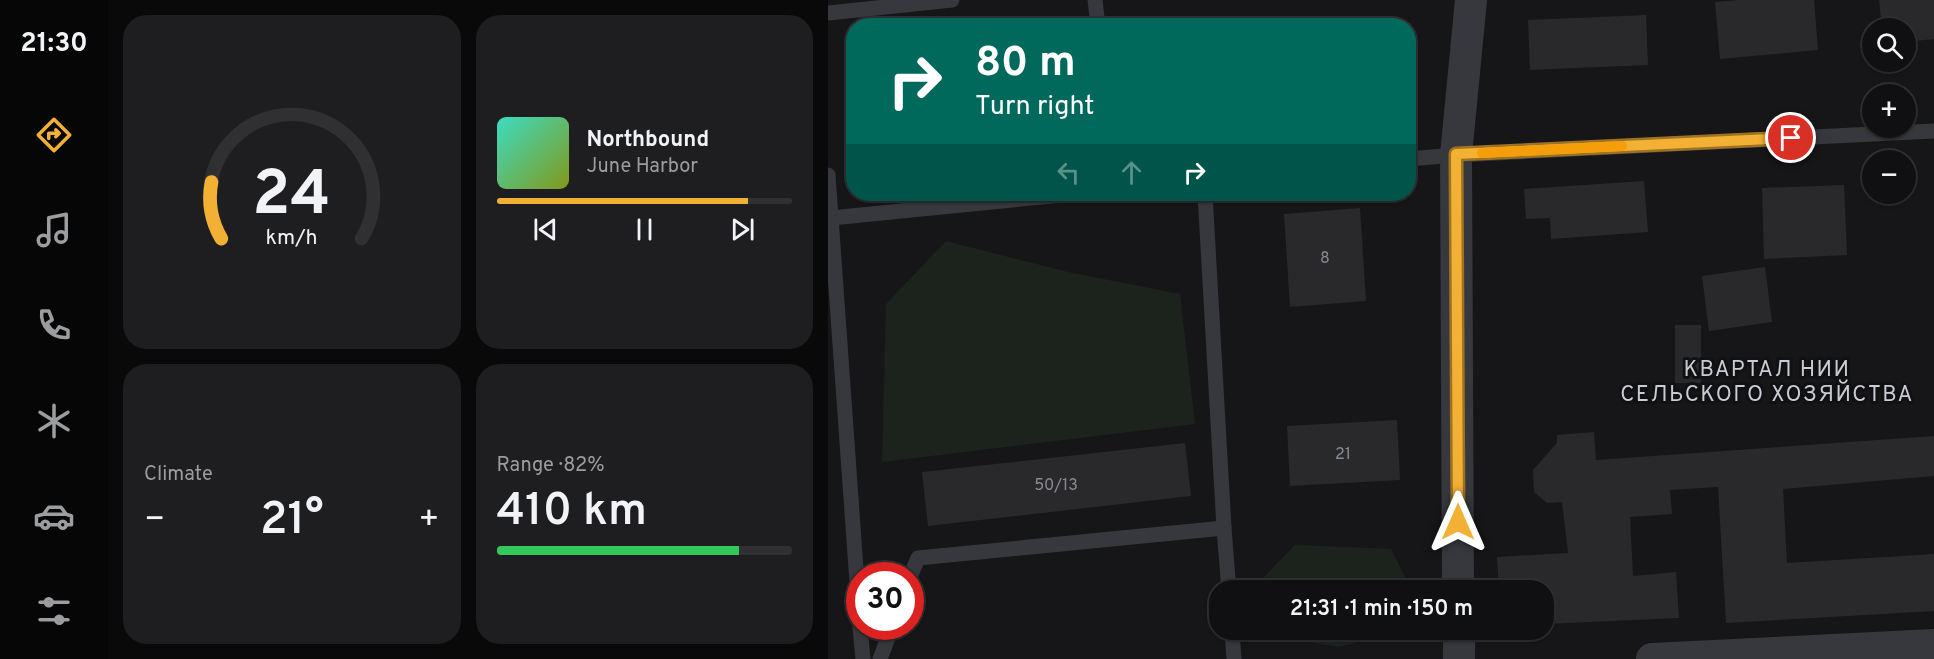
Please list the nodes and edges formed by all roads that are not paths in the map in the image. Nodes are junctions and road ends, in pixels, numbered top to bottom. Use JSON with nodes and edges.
{"nodes":[{"id":1,"x":952,"y":0,"type":"edge"},
{"id":2,"x":1095,"y":0,"type":"edge"},
{"id":3,"x":1472,"y":0,"type":"edge"},
{"id":4,"x":828,"y":13,"type":"edge"},
{"id":5,"x":1097,"y":18,"type":"edge"},
{"id":6,"x":1934,"y":131,"type":"edge"},
{"id":7,"x":1456,"y":154,"type":"junction"},
{"id":8,"x":1416,"y":158,"type":"edge"},
{"id":9,"x":828,"y":175,"type":"edge"},
{"id":10,"x":1002,"y":201,"type":"edge"},
{"id":11,"x":1205,"y":201,"type":"edge"},
{"id":12,"x":831,"y":218,"type":"junction"},
{"id":13,"x":1224,"y":528,"type":"junction"},
{"id":14,"x":855,"y":562,"type":"edge"},
{"id":15,"x":916,"y":562,"type":"edge"},
{"id":16,"x":1228,"y":580,"type":"edge"},
{"id":17,"x":1458,"y":580,"type":"edge"},
{"id":18,"x":861,"y":640,"type":"edge"},
{"id":19,"x":887,"y":640,"type":"edge"},
{"id":20,"x":1233,"y":640,"type":"edge"},
{"id":21,"x":1459,"y":640,"type":"edge"},
{"id":22,"x":1934,"y":645,"type":"edge"},
{"id":23,"x":863,"y":659,"type":"edge"},
{"id":24,"x":880,"y":659,"type":"edge"},
{"id":25,"x":1234,"y":659,"type":"edge"},
{"id":26,"x":1459,"y":659,"type":"edge"},
{"id":27,"x":1652,"y":659,"type":"edge"}],
"edges":[{"from":1,"to":4,"type":"lane"},
{"from":2,"to":5,"type":"lane"},
{"from":3,"to":7,"type":"street"},
{"from":6,"to":7,"type":"lane"},
{"from":7,"to":8,"type":"lane"},
{"from":7,"to":17,"type":"street"},
{"from":9,"to":12,"type":"lane"},
{"from":10,"to":12,"type":"lane"},
{"from":11,"to":13,"type":"lane"},
{"from":12,"to":14,"type":"lane"},
{"from":13,"to":15,"type":"lane"},
{"from":13,"to":16,"type":"lane"},
{"from":18,"to":23,"type":"lane"},
{"from":19,"to":24,"type":"lane"},
{"from":20,"to":25,"type":"lane"},
{"from":21,"to":26,"type":"street"},
{"from":22,"to":27,"type":"street"}]}
